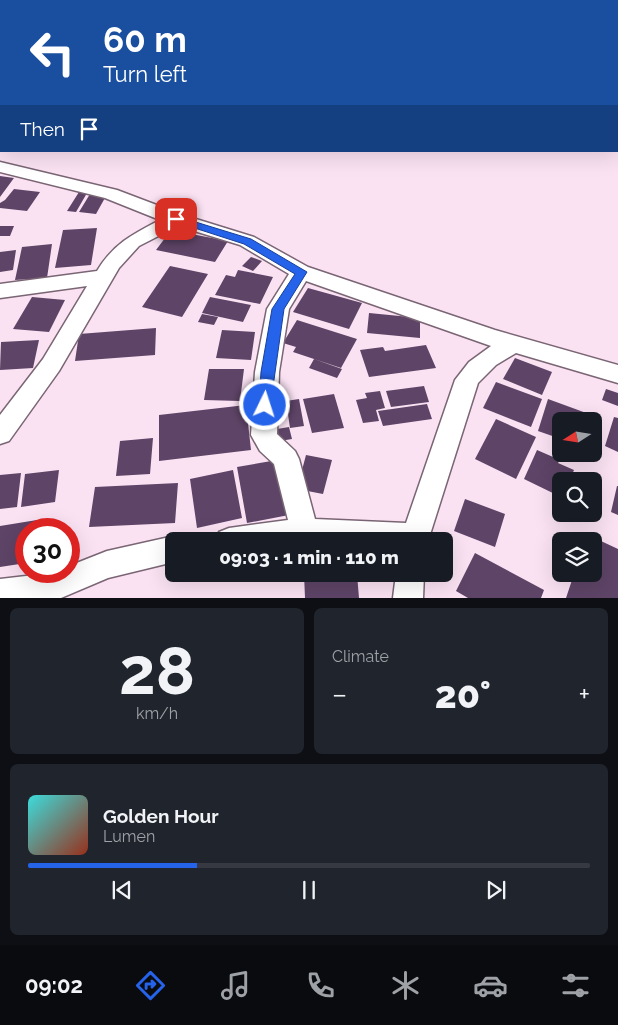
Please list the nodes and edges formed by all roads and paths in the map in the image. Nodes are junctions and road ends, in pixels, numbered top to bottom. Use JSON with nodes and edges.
{"nodes":[{"id":1,"x":0,"y":167,"type":"edge"},
{"id":2,"x":176,"y":219,"type":"junction"},
{"id":3,"x":301,"y":272,"type":"junction"},
{"id":4,"x":102,"y":277,"type":"junction"},
{"id":5,"x":0,"y":292,"type":"edge"},
{"id":6,"x":515,"y":344,"type":"junction"},
{"id":7,"x":618,"y":374,"type":"edge"},
{"id":8,"x":0,"y":434,"type":"edge"},
{"id":9,"x":304,"y":531,"type":"junction"},
{"id":10,"x":296,"y":532,"type":"edge"},
{"id":11,"x":320,"y":532,"type":"edge"},
{"id":12,"x":416,"y":532,"type":"edge"},
{"id":13,"x":165,"y":551,"type":"edge"},
{"id":14,"x":409,"y":582,"type":"edge"},
{"id":15,"x":0,"y":594,"type":"edge"},
{"id":16,"x":408,"y":598,"type":"edge"}],
"edges":[{"from":1,"to":2,"type":"street"},
{"from":2,"to":3,"type":"street"},
{"from":2,"to":4,"type":"street"},
{"from":3,"to":6,"type":"street"},
{"from":3,"to":9,"type":"street"},
{"from":4,"to":5,"type":"street"},
{"from":4,"to":8,"type":"street"},
{"from":6,"to":7,"type":"street"},
{"from":6,"to":12,"type":"street"},
{"from":9,"to":10,"type":"street"},
{"from":9,"to":11,"type":"street"},
{"from":13,"to":15,"type":"street"},
{"from":14,"to":16,"type":"street"}]}
